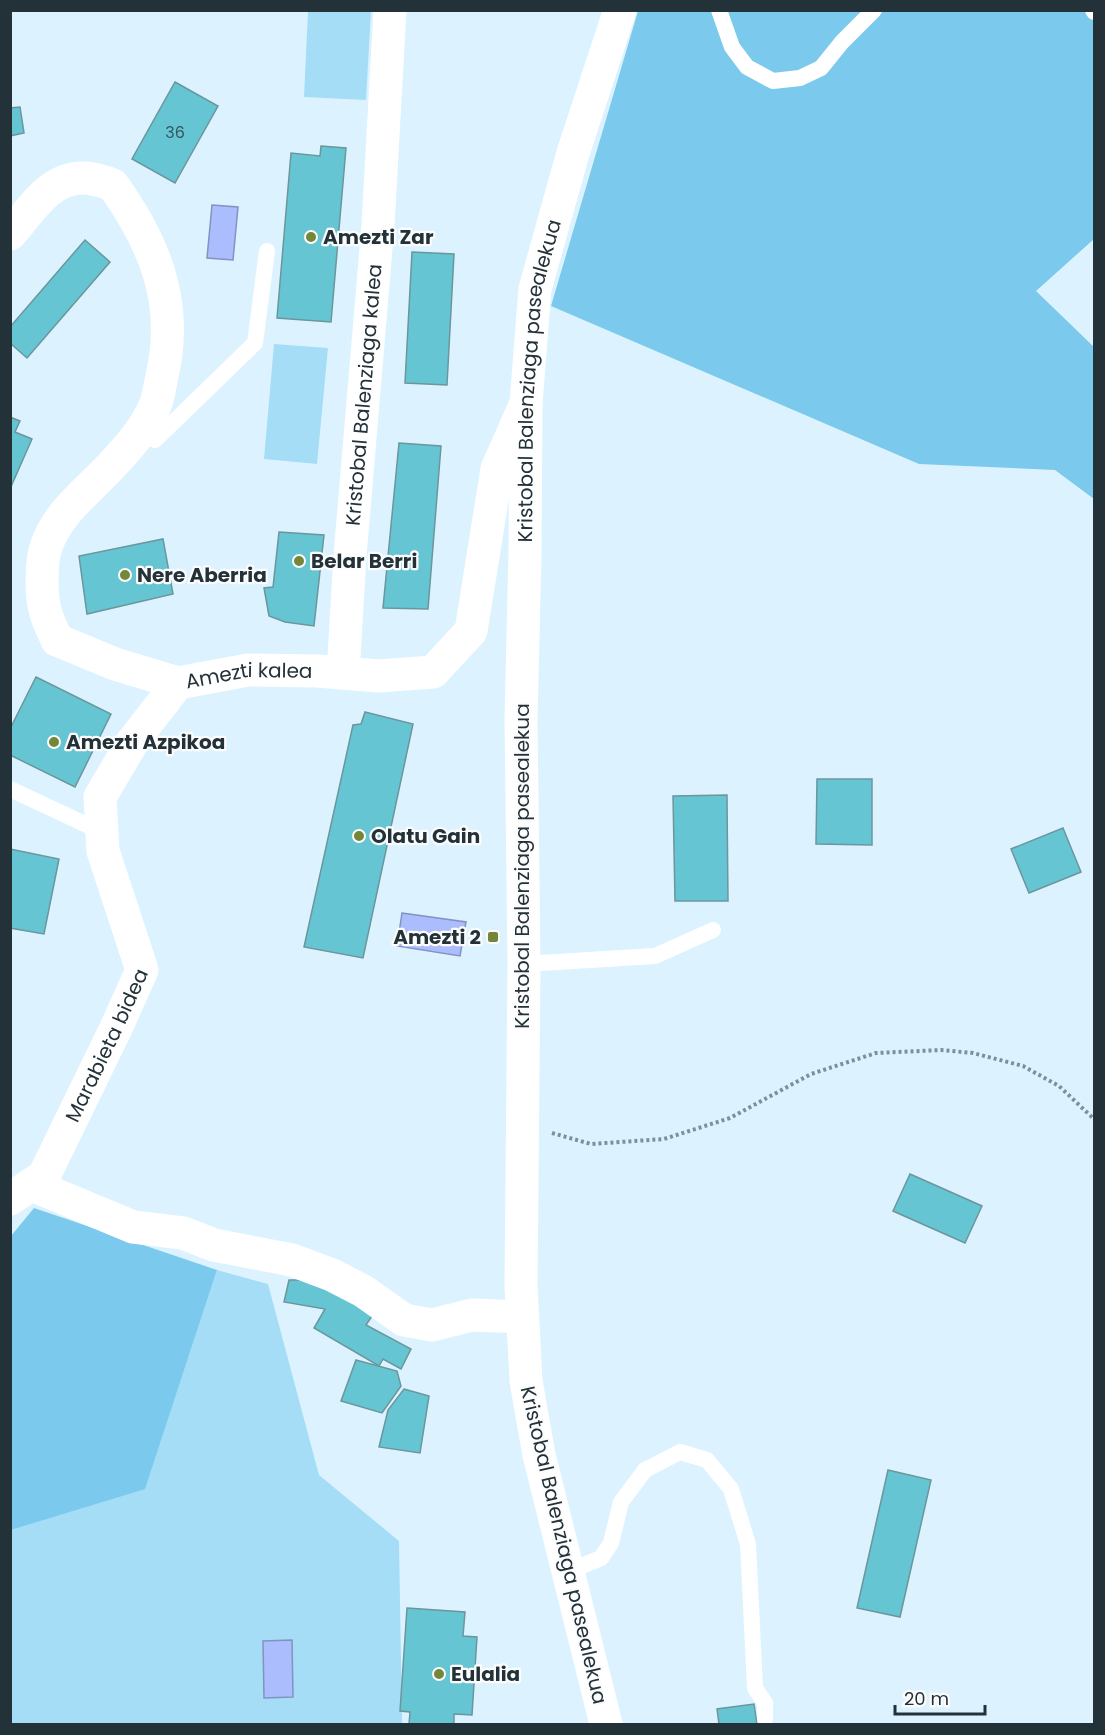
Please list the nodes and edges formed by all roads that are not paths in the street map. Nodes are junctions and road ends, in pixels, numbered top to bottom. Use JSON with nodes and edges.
{"nodes":[{"id":1,"x":390,"y":10,"type":"edge"},
{"id":2,"x":620,"y":10,"type":"edge"},
{"id":3,"x":719,"y":10,"type":"edge"},
{"id":4,"x":874,"y":10,"type":"edge"},
{"id":5,"x":10,"y":234,"type":"edge"},
{"id":6,"x":267,"y":251,"type":"dead end"},
{"id":7,"x":526,"y":403,"type":"junction"},
{"id":8,"x":141,"y":431,"type":"junction"},
{"id":9,"x":343,"y":673,"type":"junction"},
{"id":10,"x":178,"y":683,"type":"junction"},
{"id":11,"x":10,"y":789,"type":"edge"},
{"id":12,"x":102,"y":832,"type":"junction"},
{"id":13,"x":713,"y":930,"type":"dead end"},
{"id":14,"x":524,"y":964,"type":"junction"},
{"id":15,"x":21,"y":1192,"type":"edge"},
{"id":16,"x":521,"y":1317,"type":"junction"},
{"id":17,"x":567,"y":1572,"type":"junction"},
{"id":18,"x":765,"y":1719,"type":"dead end"},
{"id":19,"x":606,"y":1725,"type":"edge"}],
"edges":[{"from":1,"to":9,"type":"street","name":"Kristobal Balenziaga kalea"},
{"from":2,"to":7,"type":"street","name":"Kristobal Balenziaga pasealekua"},
{"from":3,"to":4,"type":"lane"},
{"from":5,"to":8,"type":"street","name":"Amezti kalea"},
{"from":6,"to":8,"type":"lane"},
{"from":7,"to":9,"type":"street","name":"Amezti kalea"},
{"from":7,"to":14,"type":"street","name":"Kristobal Balenziaga pasealekua"},
{"from":8,"to":10,"type":"street","name":"Amezti kalea"},
{"from":9,"to":10,"type":"street","name":"Amezti kalea"},
{"from":10,"to":12,"type":"street","name":"Marabieta bidea"},
{"from":11,"to":12,"type":"lane"},
{"from":12,"to":15,"type":"street","name":"Marabieta bidea"},
{"from":13,"to":14,"type":"lane"},
{"from":14,"to":16,"type":"street","name":"Kristobal Balenziaga pasealekua"},
{"from":15,"to":16,"type":"street"},
{"from":16,"to":17,"type":"street","name":"Kristobal Balenziaga pasealekua"},
{"from":17,"to":18,"type":"lane"},
{"from":17,"to":19,"type":"street","name":"Kristobal Balenziaga pasealekua"}]}
